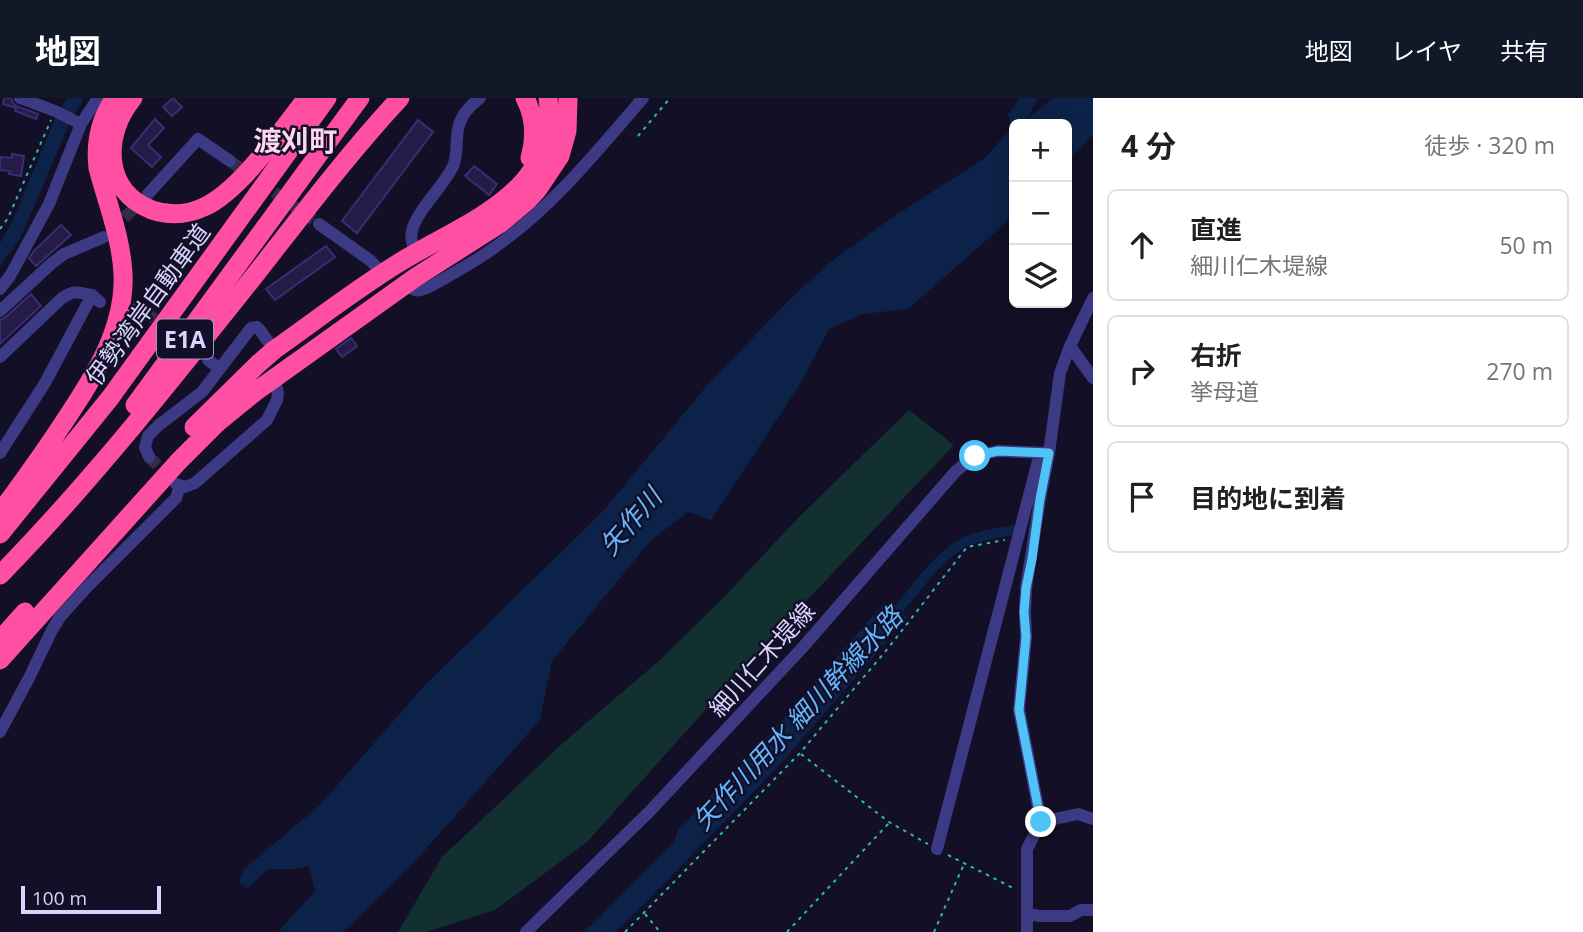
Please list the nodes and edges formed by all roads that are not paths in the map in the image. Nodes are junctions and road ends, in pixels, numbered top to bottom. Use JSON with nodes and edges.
{"nodes":[{"id":1,"x":20,"y":98,"type":"edge"},
{"id":2,"x":97,"y":98,"type":"edge"},
{"id":3,"x":115,"y":98,"type":"edge"},
{"id":4,"x":133,"y":98,"type":"edge"},
{"id":5,"x":307,"y":98,"type":"edge"},
{"id":6,"x":327,"y":98,"type":"edge"},
{"id":7,"x":360,"y":98,"type":"edge"},
{"id":8,"x":400,"y":98,"type":"edge"},
{"id":9,"x":480,"y":98,"type":"edge"},
{"id":10,"x":525,"y":98,"type":"edge"},
{"id":11,"x":548,"y":98,"type":"edge"},
{"id":12,"x":562,"y":98,"type":"edge"},
{"id":13,"x":568,"y":98,"type":"edge"},
{"id":14,"x":643,"y":98,"type":"edge"},
{"id":15,"x":81,"y":124,"type":"junction"},
{"id":16,"x":229,"y":161,"type":"tunnel mouth"},
{"id":17,"x":547,"y":177,"type":"junction"},
{"id":18,"x":148,"y":194,"type":"tunnel mouth"},
{"id":19,"x":495,"y":206,"type":"junction"},
{"id":20,"x":319,"y":224,"type":"tunnel mouth"},
{"id":21,"x":104,"y":237,"type":"tunnel mouth"},
{"id":22,"x":416,"y":253,"type":"junction"},
{"id":23,"x":382,"y":274,"type":"junction"},
{"id":24,"x":406,"y":284,"type":"junction"},
{"id":25,"x":0,"y":289,"type":"edge"},
{"id":26,"x":1093,"y":298,"type":"edge"},
{"id":27,"x":0,"y":311,"type":"edge"},
{"id":28,"x":1070,"y":346,"type":"junction"},
{"id":29,"x":274,"y":350,"type":"junction"},
{"id":30,"x":0,"y":356,"type":"edge"},
{"id":31,"x":208,"y":360,"type":"dead end"},
{"id":32,"x":220,"y":369,"type":"junction"},
{"id":33,"x":1093,"y":378,"type":"edge"},
{"id":34,"x":273,"y":380,"type":"junction"},
{"id":35,"x":0,"y":453,"type":"edge"},
{"id":36,"x":1045,"y":453,"type":"junction"},
{"id":37,"x":149,"y":457,"type":"dead end"},
{"id":38,"x":0,"y":513,"type":"edge"},
{"id":39,"x":0,"y":534,"type":"edge"},
{"id":40,"x":0,"y":574,"type":"edge"},
{"id":41,"x":0,"y":640,"type":"edge"},
{"id":42,"x":0,"y":660,"type":"edge"},
{"id":43,"x":0,"y":732,"type":"edge"},
{"id":44,"x":1093,"y":819,"type":"edge"},
{"id":45,"x":1041,"y":822,"type":"junction"},
{"id":46,"x":937,"y":849,"type":"road end"},
{"id":47,"x":1093,"y":911,"type":"edge"},
{"id":48,"x":1028,"y":913,"type":"junction"},
{"id":49,"x":526,"y":932,"type":"edge"},
{"id":50,"x":1027,"y":932,"type":"edge"}],
"edges":[{"from":1,"to":15,"type":"street"},
{"from":2,"to":15,"type":"street"},
{"from":3,"to":38,"type":"highway"},
{"from":4,"to":5,"type":"highway"},
{"from":6,"to":39,"type":"highway","name":"伊勢湾岸自動車道","number":"E1A"},
{"from":7,"to":40,"type":"highway","name":"伊勢湾岸自動車道","number":"E1A"},
{"from":8,"to":40,"type":"highway"},
{"from":9,"to":22,"type":"street"},
{"from":10,"to":19,"type":"highway"},
{"from":11,"to":19,"type":"highway"},
{"from":12,"to":17,"type":"highway"},
{"from":13,"to":17,"type":"highway"},
{"from":14,"to":24,"type":"street"},
{"from":15,"to":25,"type":"street"},
{"from":16,"to":18,"type":"street"},
{"from":17,"to":24,"type":"highway"},
{"from":19,"to":22,"type":"highway"},
{"from":20,"to":23,"type":"street"},
{"from":21,"to":27,"type":"street"},
{"from":22,"to":23,"type":"highway"},
{"from":23,"to":29,"type":"highway"},
{"from":24,"to":34,"type":"highway"},
{"from":26,"to":28,"type":"street"},
{"from":28,"to":33,"type":"street"},
{"from":28,"to":36,"type":"street"},
{"from":29,"to":32,"type":"street"},
{"from":29,"to":41,"type":"highway"},
{"from":30,"to":35,"type":"street"},
{"from":31,"to":32,"type":"street"},
{"from":32,"to":37,"type":"street"},
{"from":34,"to":42,"type":"highway"},
{"from":34,"to":43,"type":"street"},
{"from":36,"to":45,"type":"street"},
{"from":36,"to":46,"type":"street"},
{"from":36,"to":49,"type":"street","name":"細川仁木堤線"},
{"from":44,"to":45,"type":"street"},
{"from":45,"to":48,"type":"street"},
{"from":47,"to":48,"type":"street"},
{"from":48,"to":50,"type":"street"}]}
